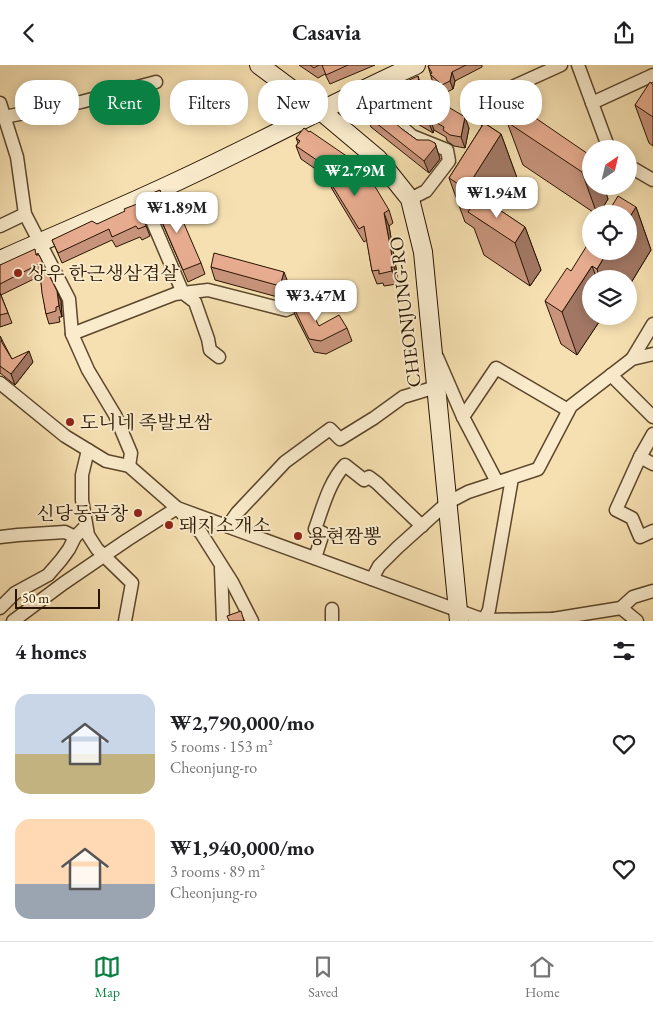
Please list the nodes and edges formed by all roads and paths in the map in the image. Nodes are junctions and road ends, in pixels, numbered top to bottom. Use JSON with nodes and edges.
{"nodes":[{"id":1,"x":259,"y":65,"type":"edge"},
{"id":2,"x":416,"y":65,"type":"edge"},
{"id":3,"x":560,"y":65,"type":"edge"},
{"id":4,"x":578,"y":65,"type":"edge"},
{"id":5,"x":653,"y":75,"type":"edge"},
{"id":6,"x":279,"y":80,"type":"edge"},
{"id":7,"x":383,"y":80,"type":"edge"},
{"id":8,"x":527,"y":80,"type":"edge"},
{"id":9,"x":89,"y":100,"type":"edge"},
{"id":10,"x":0,"y":103,"type":"edge"},
{"id":11,"x":592,"y":103,"type":"junction"},
{"id":12,"x":4,"y":117,"type":"junction"},
{"id":13,"x":328,"y":117,"type":"edge"},
{"id":14,"x":292,"y":125,"type":"edge"},
{"id":15,"x":400,"y":125,"type":"edge"},
{"id":16,"x":606,"y":140,"type":"edge"},
{"id":17,"x":638,"y":171,"type":"edge"},
{"id":18,"x":653,"y":180,"type":"edge"},
{"id":19,"x":142,"y":197,"type":"junction"},
{"id":20,"x":410,"y":199,"type":"junction"},
{"id":21,"x":25,"y":214,"type":"junction"},
{"id":22,"x":0,"y":226,"type":"edge"},
{"id":23,"x":40,"y":243,"type":"junction"},
{"id":24,"x":0,"y":260,"type":"edge"},
{"id":25,"x":184,"y":293,"type":"junction"},
{"id":26,"x":302,"y":298,"type":"edge"},
{"id":27,"x":653,"y":324,"type":"edge"},
{"id":28,"x":72,"y":334,"type":"junction"},
{"id":29,"x":432,"y":345,"type":"junction"},
{"id":30,"x":653,"y":353,"type":"edge"},
{"id":31,"x":219,"y":357,"type":"dead end"},
{"id":32,"x":632,"y":359,"type":"junction"},
{"id":33,"x":611,"y":375,"type":"junction"},
{"id":34,"x":0,"y":383,"type":"edge"},
{"id":35,"x":436,"y":387,"type":"junction"},
{"id":36,"x":568,"y":410,"type":"junction"},
{"id":37,"x":463,"y":417,"type":"junction"},
{"id":38,"x":653,"y":417,"type":"edge"},
{"id":39,"x":653,"y":435,"type":"edge"},
{"id":40,"x":88,"y":450,"type":"junction"},
{"id":41,"x":640,"y":457,"type":"junction"},
{"id":42,"x":653,"y":464,"type":"edge"},
{"id":43,"x":129,"y":466,"type":"junction"},
{"id":44,"x":512,"y":478,"type":"junction"},
{"id":45,"x":497,"y":482,"type":"junction"},
{"id":46,"x":447,"y":503,"type":"junction"},
{"id":47,"x":177,"y":509,"type":"junction"},
{"id":48,"x":86,"y":526,"type":"junction"},
{"id":49,"x":422,"y":526,"type":"junction"},
{"id":50,"x":228,"y":527,"type":"junction"},
{"id":51,"x":653,"y":531,"type":"edge"},
{"id":52,"x":0,"y":537,"type":"edge"},
{"id":53,"x":75,"y":537,"type":"junction"},
{"id":54,"x":104,"y":556,"type":"junction"},
{"id":55,"x":315,"y":558,"type":"junction"},
{"id":56,"x":221,"y":565,"type":"junction"},
{"id":57,"x":48,"y":575,"type":"junction"},
{"id":58,"x":372,"y":579,"type":"junction"},
{"id":59,"x":653,"y":591,"type":"edge"},
{"id":60,"x":0,"y":608,"type":"edge"},
{"id":61,"x":621,"y":608,"type":"junction"},
{"id":62,"x":459,"y":616,"type":"edge"},
{"id":63,"x":14,"y":620,"type":"edge"},
{"id":64,"x":484,"y":620,"type":"edge"},
{"id":65,"x":539,"y":620,"type":"edge"},
{"id":66,"x":555,"y":620,"type":"edge"},
{"id":67,"x":125,"y":621,"type":"edge"},
{"id":68,"x":223,"y":621,"type":"edge"},
{"id":69,"x":252,"y":621,"type":"edge"},
{"id":70,"x":637,"y":621,"type":"edge"}],
"edges":[{"from":1,"to":6,"type":"street","name":"CHEONJUNG-RO"},
{"from":2,"to":7,"type":"street"},
{"from":3,"to":8,"type":"street"},
{"from":4,"to":11,"type":"street"},
{"from":5,"to":11,"type":"street"},
{"from":9,"to":12,"type":"street"},
{"from":10,"to":12,"type":"street"},
{"from":11,"to":16,"type":"street"},
{"from":12,"to":21,"type":"street"},
{"from":13,"to":20,"type":"street","name":"CHEONJUNG-RO"},
{"from":14,"to":19,"type":"street"},
{"from":15,"to":20,"type":"street"},
{"from":17,"to":18,"type":"street"},
{"from":19,"to":23,"type":"street"},
{"from":19,"to":25,"type":"street"},
{"from":20,"to":29,"type":"street","name":"CHEONJUNG-RO"},
{"from":21,"to":22,"type":"street"},
{"from":21,"to":23,"type":"street"},
{"from":23,"to":24,"type":"street"},
{"from":23,"to":28,"type":"street"},
{"from":25,"to":26,"type":"street"},
{"from":25,"to":28,"type":"street"},
{"from":25,"to":31,"type":"street"},
{"from":27,"to":32,"type":"street"},
{"from":28,"to":43,"type":"street"},
{"from":29,"to":35,"type":"street","name":"CHEONJUNG-RO"},
{"from":29,"to":37,"type":"street"},
{"from":30,"to":32,"type":"street"},
{"from":32,"to":33,"type":"street"},
{"from":33,"to":36,"type":"street"},
{"from":33,"to":38,"type":"street"},
{"from":34,"to":40,"type":"street"},
{"from":35,"to":46,"type":"street","name":"CHEONJUNG-RO"},
{"from":35,"to":50,"type":"street"},
{"from":36,"to":37,"type":"street"},
{"from":36,"to":44,"type":"street"},
{"from":37,"to":45,"type":"street"},
{"from":39,"to":41,"type":"street"},
{"from":40,"to":43,"type":"street"},
{"from":40,"to":48,"type":"street"},
{"from":41,"to":42,"type":"street"},
{"from":41,"to":51,"type":"street"},
{"from":43,"to":47,"type":"street"},
{"from":44,"to":45,"type":"street"},
{"from":44,"to":64,"type":"street"},
{"from":45,"to":46,"type":"street"},
{"from":46,"to":49,"type":"street"},
{"from":46,"to":62,"type":"street","name":"CHEONJUNG-RO"},
{"from":47,"to":50,"type":"street"},
{"from":47,"to":54,"type":"street"},
{"from":47,"to":56,"type":"street"},
{"from":48,"to":53,"type":"street"},
{"from":48,"to":54,"type":"street"},
{"from":49,"to":55,"type":"street"},
{"from":49,"to":58,"type":"street"},
{"from":50,"to":55,"type":"street"},
{"from":52,"to":53,"type":"street"},
{"from":53,"to":57,"type":"street"},
{"from":54,"to":63,"type":"street"},
{"from":54,"to":67,"type":"street"},
{"from":55,"to":58,"type":"street"},
{"from":56,"to":68,"type":"street"},
{"from":56,"to":69,"type":"street"},
{"from":57,"to":60,"type":"street"},
{"from":57,"to":63,"type":"street"},
{"from":58,"to":62,"type":"street"},
{"from":59,"to":61,"type":"street"},
{"from":61,"to":66,"type":"street"},
{"from":61,"to":70,"type":"street"},
{"from":62,"to":64,"type":"street"},
{"from":64,"to":65,"type":"street"},
{"from":65,"to":66,"type":"street"}]}
